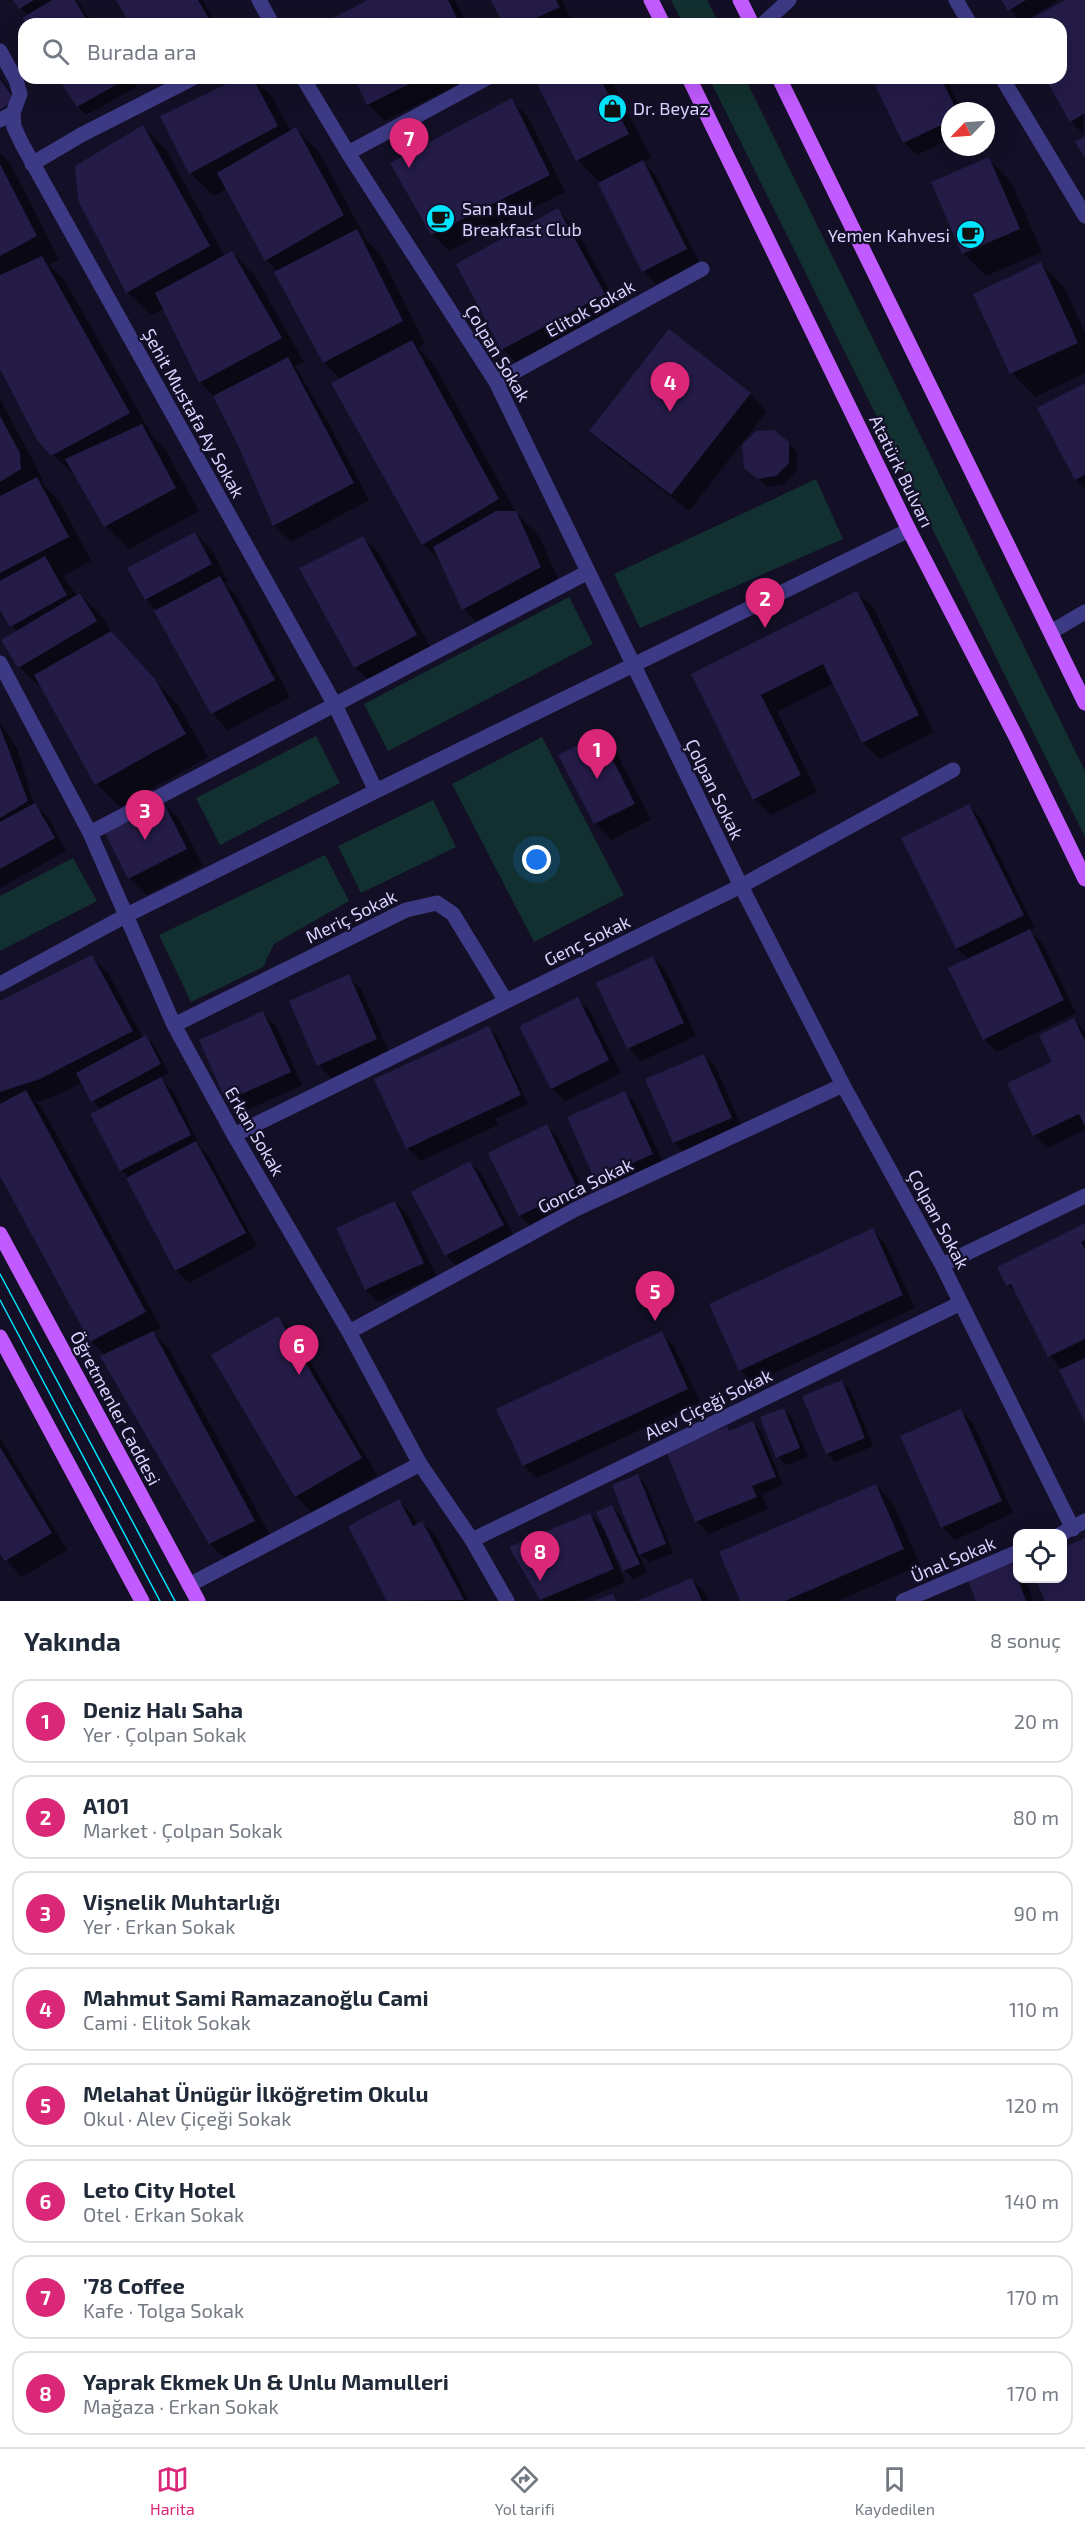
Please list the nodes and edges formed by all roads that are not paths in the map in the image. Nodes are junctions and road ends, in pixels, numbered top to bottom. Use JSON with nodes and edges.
{"nodes":[{"id":1,"x":259,"y":0,"type":"edge"},
{"id":2,"x":651,"y":0,"type":"edge"},
{"id":3,"x":740,"y":0,"type":"edge"},
{"id":4,"x":789,"y":0,"type":"edge"},
{"id":5,"x":956,"y":0,"type":"edge"},
{"id":6,"x":269,"y":18,"type":"edge"},
{"id":7,"x":660,"y":18,"type":"edge"},
{"id":8,"x":749,"y":18,"type":"edge"},
{"id":9,"x":770,"y":18,"type":"edge"},
{"id":10,"x":966,"y":18,"type":"edge"},
{"id":11,"x":0,"y":51,"type":"edge"},
{"id":12,"x":181,"y":84,"type":"edge"},
{"id":13,"x":307,"y":84,"type":"edge"},
{"id":14,"x":476,"y":84,"type":"edge"},
{"id":15,"x":692,"y":84,"type":"edge"},
{"id":16,"x":782,"y":84,"type":"edge"},
{"id":17,"x":1006,"y":84,"type":"edge"},
{"id":18,"x":7,"y":117,"type":"edge"},
{"id":19,"x":348,"y":153,"type":"junction"},
{"id":20,"x":32,"y":164,"type":"junction"},
{"id":21,"x":1085,"y":216,"type":"edge"},
{"id":22,"x":702,"y":269,"type":"dead end"},
{"id":23,"x":496,"y":382,"type":"junction"},
{"id":24,"x":909,"y":530,"type":"junction"},
{"id":25,"x":588,"y":572,"type":"junction"},
{"id":26,"x":1085,"y":612,"type":"edge"},
{"id":27,"x":1051,"y":632,"type":"junction"},
{"id":28,"x":0,"y":663,"type":"edge"},
{"id":29,"x":632,"y":664,"type":"junction"},
{"id":30,"x":1085,"y":703,"type":"edge"},
{"id":31,"x":335,"y":705,"type":"junction"},
{"id":32,"x":953,"y":770,"type":"dead end"},
{"id":33,"x":376,"y":791,"type":"junction"},
{"id":34,"x":90,"y":833,"type":"junction"},
{"id":35,"x":1085,"y":879,"type":"edge"},
{"id":36,"x":741,"y":886,"type":"junction"},
{"id":37,"x":127,"y":915,"type":"junction"},
{"id":38,"x":0,"y":984,"type":"edge"},
{"id":39,"x":506,"y":1001,"type":"junction"},
{"id":40,"x":174,"y":1025,"type":"junction"},
{"id":41,"x":843,"y":1085,"type":"junction"},
{"id":42,"x":234,"y":1135,"type":"junction"},
{"id":43,"x":1085,"y":1196,"type":"edge"},
{"id":44,"x":0,"y":1234,"type":"edge"},
{"id":45,"x":942,"y":1265,"type":"junction"},
{"id":46,"x":961,"y":1303,"type":"junction"},
{"id":47,"x":349,"y":1332,"type":"junction"},
{"id":48,"x":0,"y":1337,"type":"edge"},
{"id":49,"x":420,"y":1464,"type":"junction"},
{"id":50,"x":1073,"y":1528,"type":"edge"},
{"id":51,"x":472,"y":1540,"type":"junction"},
{"id":52,"x":1013,"y":1554,"type":"edge"},
{"id":53,"x":189,"y":1585,"type":"junction"},
{"id":54,"x":142,"y":1601,"type":"edge"},
{"id":55,"x":198,"y":1601,"type":"edge"},
{"id":56,"x":507,"y":1601,"type":"edge"},
{"id":57,"x":903,"y":1601,"type":"edge"}],
"edges":[{"from":1,"to":6,"type":"street"},
{"from":2,"to":7,"type":"main road"},
{"from":3,"to":8,"type":"main road"},
{"from":4,"to":9,"type":"street"},
{"from":5,"to":10,"type":"street"},
{"from":11,"to":18,"type":"street","name":"Şehit Mustafa Ay Sokak"},
{"from":12,"to":20,"type":"street"},
{"from":13,"to":19,"type":"street","name":"Çolpan Sokak"},
{"from":14,"to":19,"type":"street"},
{"from":15,"to":24,"type":"main road","name":"Atatürk Bulvarı"},
{"from":16,"to":27,"type":"main road"},
{"from":17,"to":21,"type":"street"},
{"from":18,"to":20,"type":"street","name":"Şehit Mustafa Ay Sokak"},
{"from":19,"to":23,"type":"street","name":"Çolpan Sokak"},
{"from":20,"to":31,"type":"street","name":"Şehit Mustafa Ay Sokak"},
{"from":22,"to":23,"type":"street","name":"Elitok Sokak"},
{"from":23,"to":25,"type":"street","name":"Çolpan Sokak"},
{"from":24,"to":29,"type":"street"},
{"from":24,"to":35,"type":"main road","name":"Atatürk Bulvarı"},
{"from":25,"to":29,"type":"street","name":"Çolpan Sokak"},
{"from":25,"to":31,"type":"street"},
{"from":26,"to":27,"type":"street"},
{"from":27,"to":30,"type":"main road"},
{"from":28,"to":34,"type":"street","name":"Erkan Sokak"},
{"from":29,"to":33,"type":"street"},
{"from":29,"to":36,"type":"street","name":"Çolpan Sokak"},
{"from":31,"to":33,"type":"street","name":"Şehit Mustafa Ay Sokak"},
{"from":31,"to":34,"type":"street"},
{"from":32,"to":36,"type":"street","name":"Genç Sokak"},
{"from":33,"to":37,"type":"street"},
{"from":34,"to":37,"type":"street","name":"Erkan Sokak"},
{"from":36,"to":39,"type":"street","name":"Genç Sokak"},
{"from":36,"to":41,"type":"street","name":"Çolpan Sokak"},
{"from":37,"to":38,"type":"street"},
{"from":37,"to":40,"type":"street","name":"Erkan Sokak"},
{"from":39,"to":40,"type":"street","name":"Meriç Sokak"},
{"from":39,"to":42,"type":"street","name":"Genç Sokak"},
{"from":40,"to":42,"type":"street","name":"Erkan Sokak"},
{"from":41,"to":45,"type":"street","name":"Çolpan Sokak"},
{"from":41,"to":47,"type":"street","name":"Gonca Sokak"},
{"from":42,"to":47,"type":"street","name":"Erkan Sokak"},
{"from":43,"to":45,"type":"street"},
{"from":44,"to":53,"type":"main road","name":"Öğretmenler Caddesi"},
{"from":45,"to":46,"type":"street","name":"Çolpan Sokak"},
{"from":46,"to":50,"type":"street","name":"Çolpan Sokak"},
{"from":46,"to":51,"type":"street","name":"Alev Çiçeği Sokak"},
{"from":47,"to":49,"type":"street","name":"Erkan Sokak"},
{"from":48,"to":54,"type":"main road"},
{"from":49,"to":51,"type":"street","name":"Erkan Sokak"},
{"from":49,"to":53,"type":"street"},
{"from":51,"to":56,"type":"street","name":"Erkan Sokak"},
{"from":52,"to":57,"type":"street","name":"Ünal Sokak"},
{"from":53,"to":55,"type":"main road","name":"Öğretmenler Caddesi"}]}
